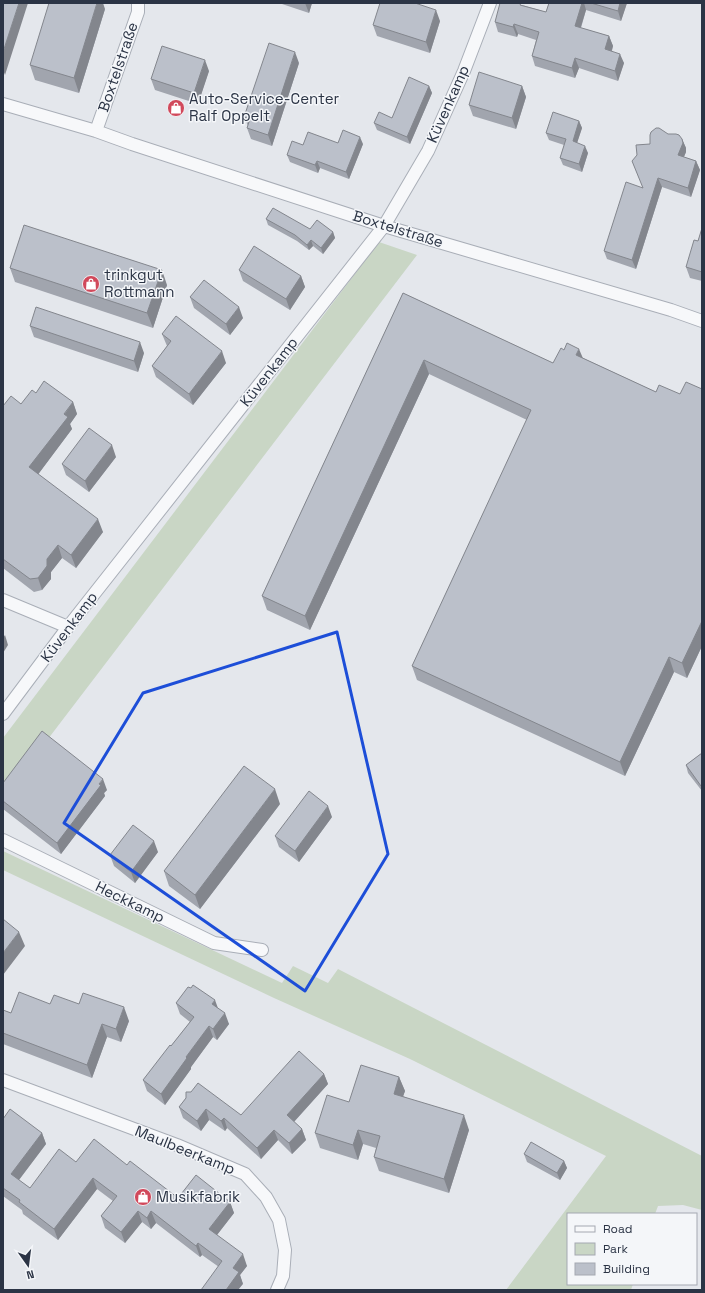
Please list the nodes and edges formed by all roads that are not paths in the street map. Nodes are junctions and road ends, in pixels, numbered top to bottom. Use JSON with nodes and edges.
{"nodes":[{"id":1,"x":138,"y":3,"type":"edge"},
{"id":2,"x":490,"y":3,"type":"edge"},
{"id":3,"x":3,"y":104,"type":"edge"},
{"id":4,"x":96,"y":131,"type":"junction"},
{"id":5,"x":384,"y":226,"type":"junction"},
{"id":6,"x":702,"y":321,"type":"edge"},
{"id":7,"x":3,"y":600,"type":"edge"},
{"id":8,"x":68,"y":627,"type":"junction"},
{"id":9,"x":3,"y":714,"type":"edge"},
{"id":10,"x":3,"y":840,"type":"edge"},
{"id":11,"x":262,"y":950,"type":"dead end"},
{"id":12,"x":3,"y":1080,"type":"edge"},
{"id":13,"x":277,"y":1290,"type":"edge"}],
"edges":[{"from":1,"to":4,"type":"street","name":"Boxtelstraße"},
{"from":2,"to":5,"type":"street","name":"Küvenkamp"},
{"from":3,"to":4,"type":"street","name":"Boxtelstraße"},
{"from":4,"to":5,"type":"street","name":"Boxtelstraße"},
{"from":5,"to":6,"type":"street","name":"Boxtelstraße"},
{"from":5,"to":8,"type":"street","name":"Küvenkamp"},
{"from":7,"to":8,"type":"street"},
{"from":8,"to":9,"type":"street","name":"Küvenkamp"},
{"from":10,"to":11,"type":"street","name":"Heckkamp"},
{"from":12,"to":13,"type":"street","name":"Maulbeerkamp"}]}
